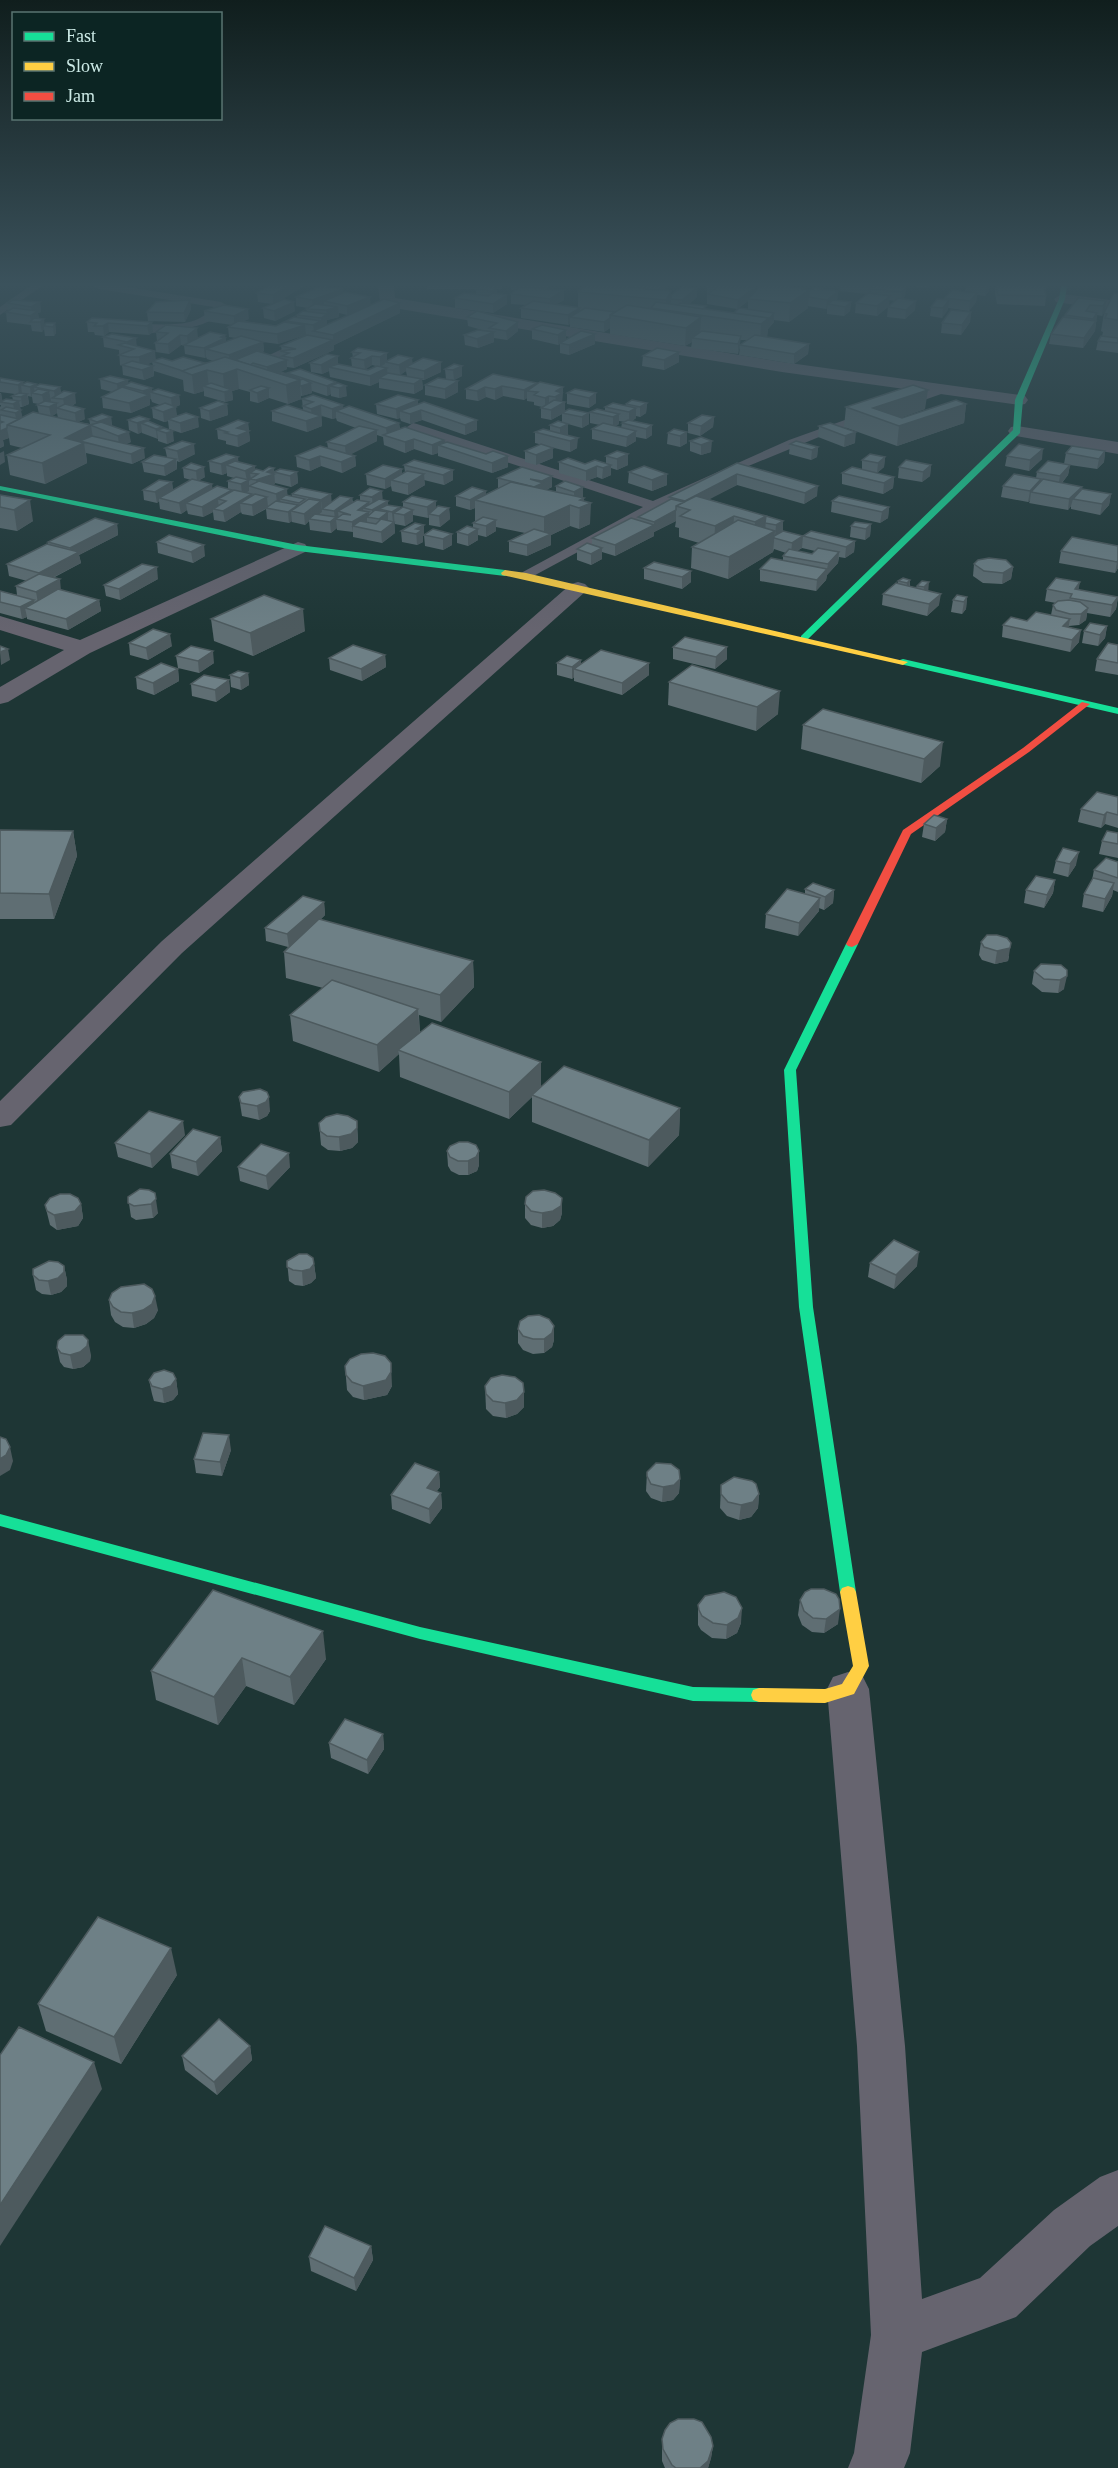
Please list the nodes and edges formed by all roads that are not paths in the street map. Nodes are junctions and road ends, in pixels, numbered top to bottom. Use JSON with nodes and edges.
{"nodes":[{"id":1,"x":908,"y":401,"type":"edge"},
{"id":2,"x":1019,"y":401,"type":"edge"},
{"id":3,"x":413,"y":427,"type":"edge"},
{"id":4,"x":1017,"y":431,"type":"junction"},
{"id":5,"x":1118,"y":448,"type":"edge"},
{"id":6,"x":0,"y":488,"type":"edge"},
{"id":7,"x":654,"y":506,"type":"junction"},
{"id":8,"x":298,"y":548,"type":"junction"},
{"id":9,"x":526,"y":576,"type":"junction"},
{"id":10,"x":578,"y":588,"type":"junction"},
{"id":11,"x":0,"y":623,"type":"edge"},
{"id":12,"x":804,"y":639,"type":"junction"},
{"id":13,"x":82,"y":648,"type":"junction"},
{"id":14,"x":0,"y":697,"type":"edge"},
{"id":15,"x":1085,"y":704,"type":"junction"},
{"id":16,"x":1118,"y":711,"type":"edge"},
{"id":17,"x":0,"y":1118,"type":"edge"},
{"id":18,"x":0,"y":1520,"type":"edge"},
{"id":19,"x":848,"y":1689,"type":"junction"},
{"id":20,"x":1118,"y":2195,"type":"edge"},
{"id":21,"x":898,"y":2335,"type":"junction"},
{"id":22,"x":876,"y":2468,"type":"edge"}],
"edges":[{"from":1,"to":7,"type":"lane"},
{"from":2,"to":4,"type":"main road"},
{"from":3,"to":7,"type":"lane"},
{"from":4,"to":5,"type":"street"},
{"from":4,"to":12,"type":"main road"},
{"from":6,"to":8,"type":"main road"},
{"from":7,"to":9,"type":"lane"},
{"from":8,"to":9,"type":"main road"},
{"from":8,"to":13,"type":"street"},
{"from":9,"to":10,"type":"main road"},
{"from":10,"to":12,"type":"main road"},
{"from":10,"to":17,"type":"street"},
{"from":11,"to":13,"type":"street"},
{"from":12,"to":15,"type":"main road"},
{"from":13,"to":14,"type":"street"},
{"from":15,"to":16,"type":"main road"},
{"from":15,"to":19,"type":"main road"},
{"from":18,"to":19,"type":"main road"},
{"from":19,"to":21,"type":"street"},
{"from":20,"to":21,"type":"street"},
{"from":21,"to":22,"type":"street"}]}
